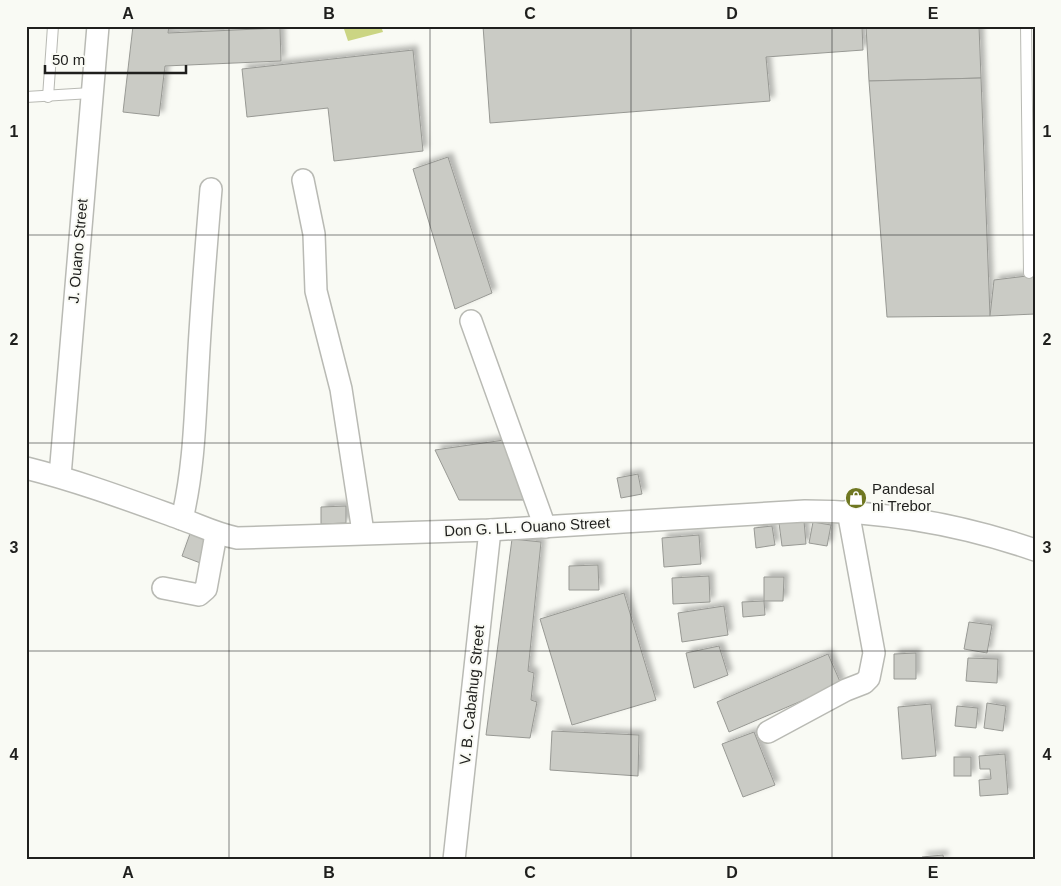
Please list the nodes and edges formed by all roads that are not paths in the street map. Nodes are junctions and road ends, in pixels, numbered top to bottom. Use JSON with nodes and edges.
{"nodes":[{"id":1,"x":53,"y":26,"type":"edge"},
{"id":2,"x":98,"y":26,"type":"edge"},
{"id":3,"x":1026,"y":26,"type":"edge"},
{"id":4,"x":91,"y":93,"type":"junction"},
{"id":5,"x":26,"y":97,"type":"edge"},
{"id":6,"x":48,"y":97,"type":"junction"},
{"id":7,"x":303,"y":180,"type":"dead end"},
{"id":8,"x":211,"y":189,"type":"dead end"},
{"id":9,"x":1029,"y":273,"type":"dead end"},
{"id":10,"x":471,"y":321,"type":"dead end"},
{"id":11,"x":26,"y":468,"type":"edge"},
{"id":12,"x":60,"y":476,"type":"junction"},
{"id":13,"x":848,"y":511,"type":"junction"},
{"id":14,"x":182,"y":519,"type":"junction"},
{"id":15,"x":545,"y":527,"type":"junction"},
{"id":16,"x":490,"y":530,"type":"junction"},
{"id":17,"x":362,"y":532,"type":"junction"},
{"id":18,"x":216,"y":534,"type":"junction"},
{"id":19,"x":1035,"y":550,"type":"edge"},
{"id":20,"x":163,"y":588,"type":"dead end"},
{"id":21,"x":768,"y":732,"type":"dead end"},
{"id":22,"x":454,"y":860,"type":"edge"}],
"edges":[{"from":1,"to":6,"type":"lane"},
{"from":2,"to":4,"type":"street","name":"J. Ouano Street"},
{"from":3,"to":9,"type":"lane"},
{"from":4,"to":6,"type":"lane"},
{"from":4,"to":12,"type":"street","name":"J. Ouano Street"},
{"from":5,"to":6,"type":"lane"},
{"from":7,"to":17,"type":"street"},
{"from":8,"to":14,"type":"street"},
{"from":10,"to":15,"type":"street"},
{"from":11,"to":12,"type":"street","name":"Don G. LL. Ouano Street"},
{"from":12,"to":14,"type":"street","name":"Don G. LL. Ouano Street"},
{"from":13,"to":15,"type":"street","name":"Don G. LL. Ouano Street"},
{"from":13,"to":19,"type":"street","name":"Don G. LL. Ouano Street"},
{"from":13,"to":21,"type":"street"},
{"from":14,"to":18,"type":"street","name":"Don G. LL. Ouano Street"},
{"from":15,"to":16,"type":"street","name":"Don G. LL. Ouano Street"},
{"from":16,"to":17,"type":"street","name":"Don G. LL. Ouano Street"},
{"from":16,"to":22,"type":"street","name":"V. B. Cabahug Street"},
{"from":17,"to":18,"type":"street","name":"Don G. LL. Ouano Street"},
{"from":18,"to":20,"type":"street"}]}
